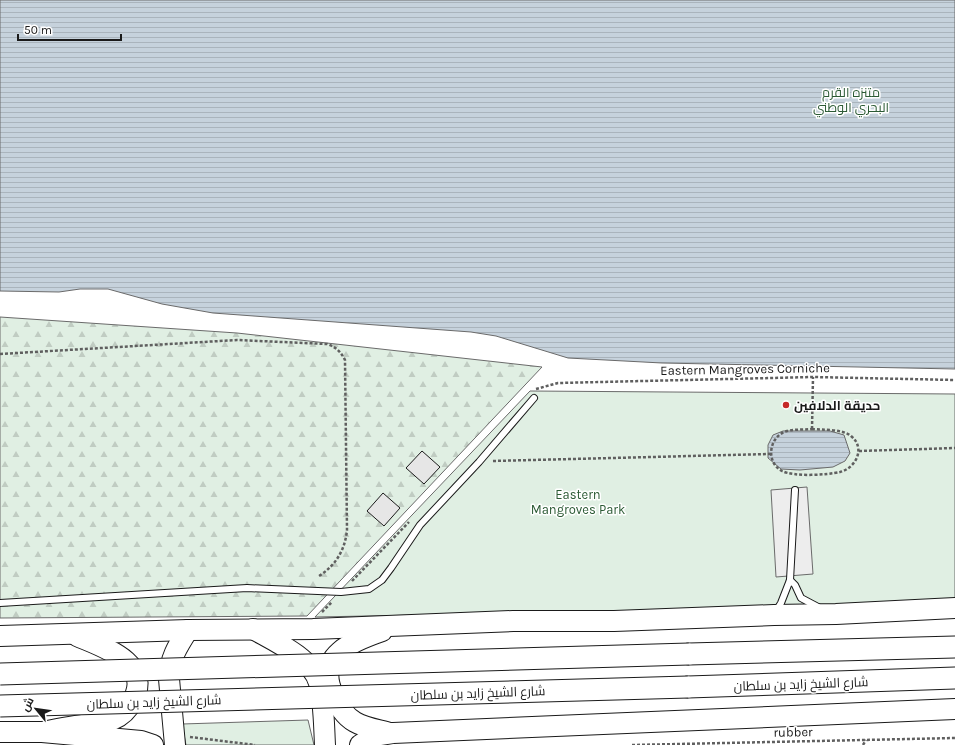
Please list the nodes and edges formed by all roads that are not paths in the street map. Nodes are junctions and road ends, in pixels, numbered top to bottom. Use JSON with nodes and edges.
{"nodes":[{"id":1,"x":534,"y":398,"type":"dead end"},
{"id":2,"x":795,"y":490,"type":"dead end"},
{"id":3,"x":790,"y":580,"type":"junction"},
{"id":4,"x":0,"y":603,"type":"edge"},
{"id":5,"x":955,"y":608,"type":"edge"},
{"id":6,"x":836,"y":614,"type":"junction"},
{"id":7,"x":774,"y":615,"type":"junction"},
{"id":8,"x":397,"y":625,"type":"junction"},
{"id":9,"x":254,"y":629,"type":"junction"},
{"id":10,"x":188,"y":630,"type":"junction"},
{"id":11,"x":69,"y":633,"type":"junction"},
{"id":12,"x":0,"y":636,"type":"edge"},
{"id":13,"x":955,"y":647,"type":"edge"},
{"id":14,"x":0,"y":674,"type":"edge"},
{"id":15,"x":955,"y":678,"type":"edge"},
{"id":16,"x":0,"y":706,"type":"edge"},
{"id":17,"x":955,"y":710,"type":"edge"},
{"id":18,"x":0,"y":732,"type":"edge"},
{"id":19,"x":42,"y":732,"type":"junction"},
{"id":20,"x":393,"y":733,"type":"junction"},
{"id":21,"x":174,"y":740,"type":"edge"},
{"id":22,"x":153,"y":745,"type":"edge"},
{"id":23,"x":325,"y":745,"type":"edge"},
{"id":24,"x":360,"y":745,"type":"edge"}],
"edges":[{"from":1,"to":4,"type":"lane"},
{"from":2,"to":3,"type":"lane"},
{"from":3,"to":6,"type":"lane"},
{"from":3,"to":7,"type":"lane"},
{"from":5,"to":6,"type":"main road"},
{"from":6,"to":7,"type":"main road"},
{"from":7,"to":8,"type":"main road"},
{"from":8,"to":9,"type":"main road"},
{"from":8,"to":20,"type":"main road"},
{"from":9,"to":10,"type":"main road"},
{"from":9,"to":23,"type":"main road"},
{"from":10,"to":11,"type":"main road"},
{"from":10,"to":21,"type":"main road"},
{"from":11,"to":12,"type":"main road"},
{"from":11,"to":19,"type":"main road"},
{"from":13,"to":14,"type":"highway","bridge":true},
{"from":15,"to":16,"type":"highway","name":"شارع الشيخ زايد بن سلطان","bridge":true},
{"from":17,"to":20,"type":"main road"},
{"from":18,"to":19,"type":"main road"},
{"from":19,"to":22,"type":"main road"},
{"from":20,"to":24,"type":"main road"}]}
